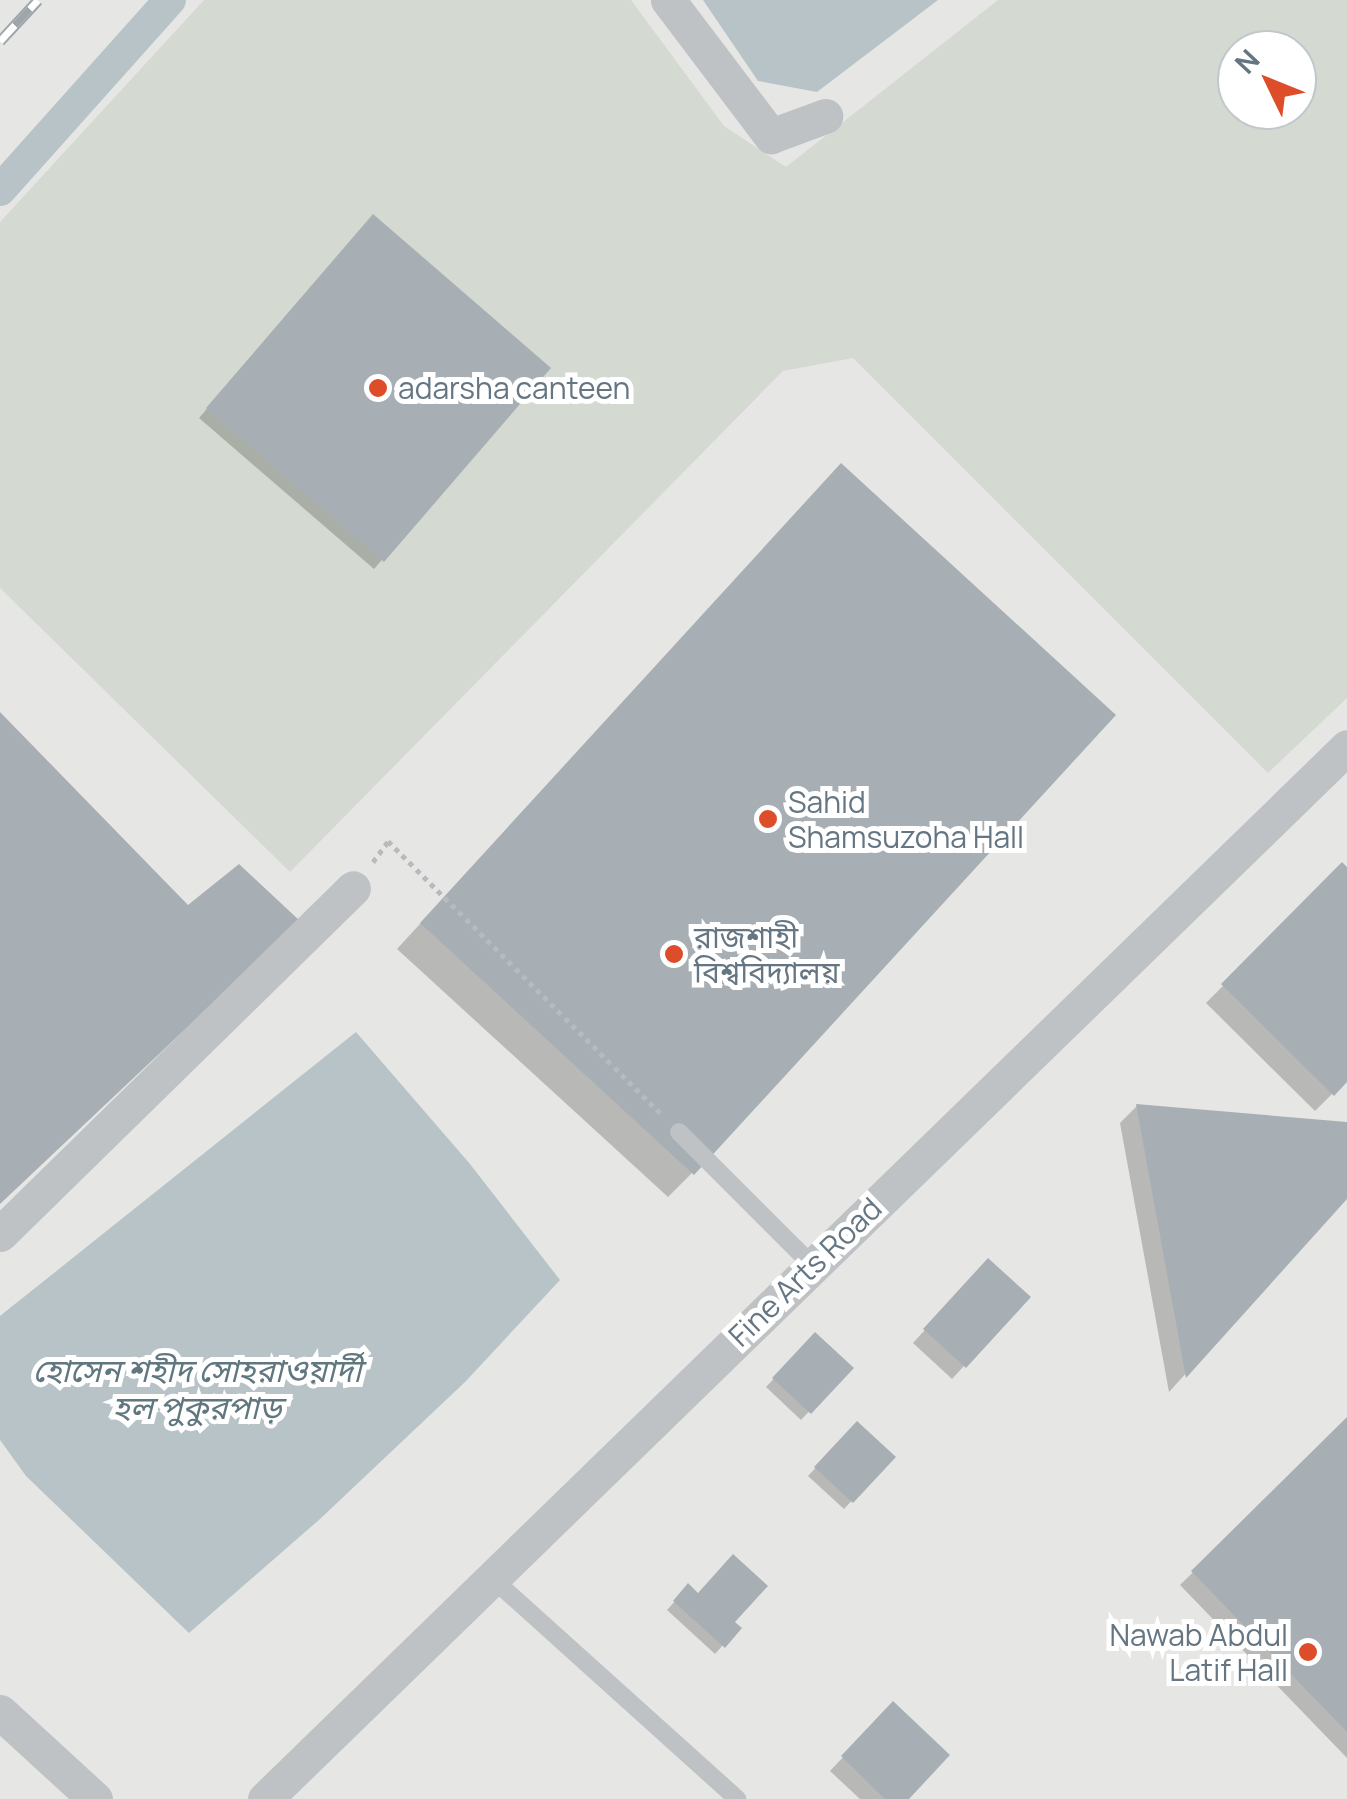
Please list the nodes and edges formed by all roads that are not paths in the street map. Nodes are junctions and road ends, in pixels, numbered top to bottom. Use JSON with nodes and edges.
{"nodes":[{"id":1,"x":668,"y":0,"type":"edge"},
{"id":2,"x":825,"y":116,"type":"dead end"},
{"id":3,"x":1347,"y":747,"type":"edge"},
{"id":4,"x":353,"y":888,"type":"road end"},
{"id":5,"x":679,"y":1132,"type":"road end"},
{"id":6,"x":0,"y":1234,"type":"edge"},
{"id":7,"x":812,"y":1265,"type":"junction"},
{"id":8,"x":493,"y":1579,"type":"junction"},
{"id":9,"x":0,"y":1712,"type":"edge"},
{"id":10,"x":95,"y":1799,"type":"edge"},
{"id":11,"x":264,"y":1799,"type":"edge"},
{"id":12,"x":737,"y":1799,"type":"edge"}],
"edges":[{"from":1,"to":2,"type":"street"},
{"from":3,"to":7,"type":"street","name":"Fine Arts Road"},
{"from":4,"to":6,"type":"street"},
{"from":5,"to":7,"type":"lane"},
{"from":7,"to":8,"type":"street","name":"Fine Arts Road"},
{"from":8,"to":11,"type":"street","name":"Fine Arts Road"},
{"from":8,"to":12,"type":"lane"},
{"from":9,"to":10,"type":"street"}]}
